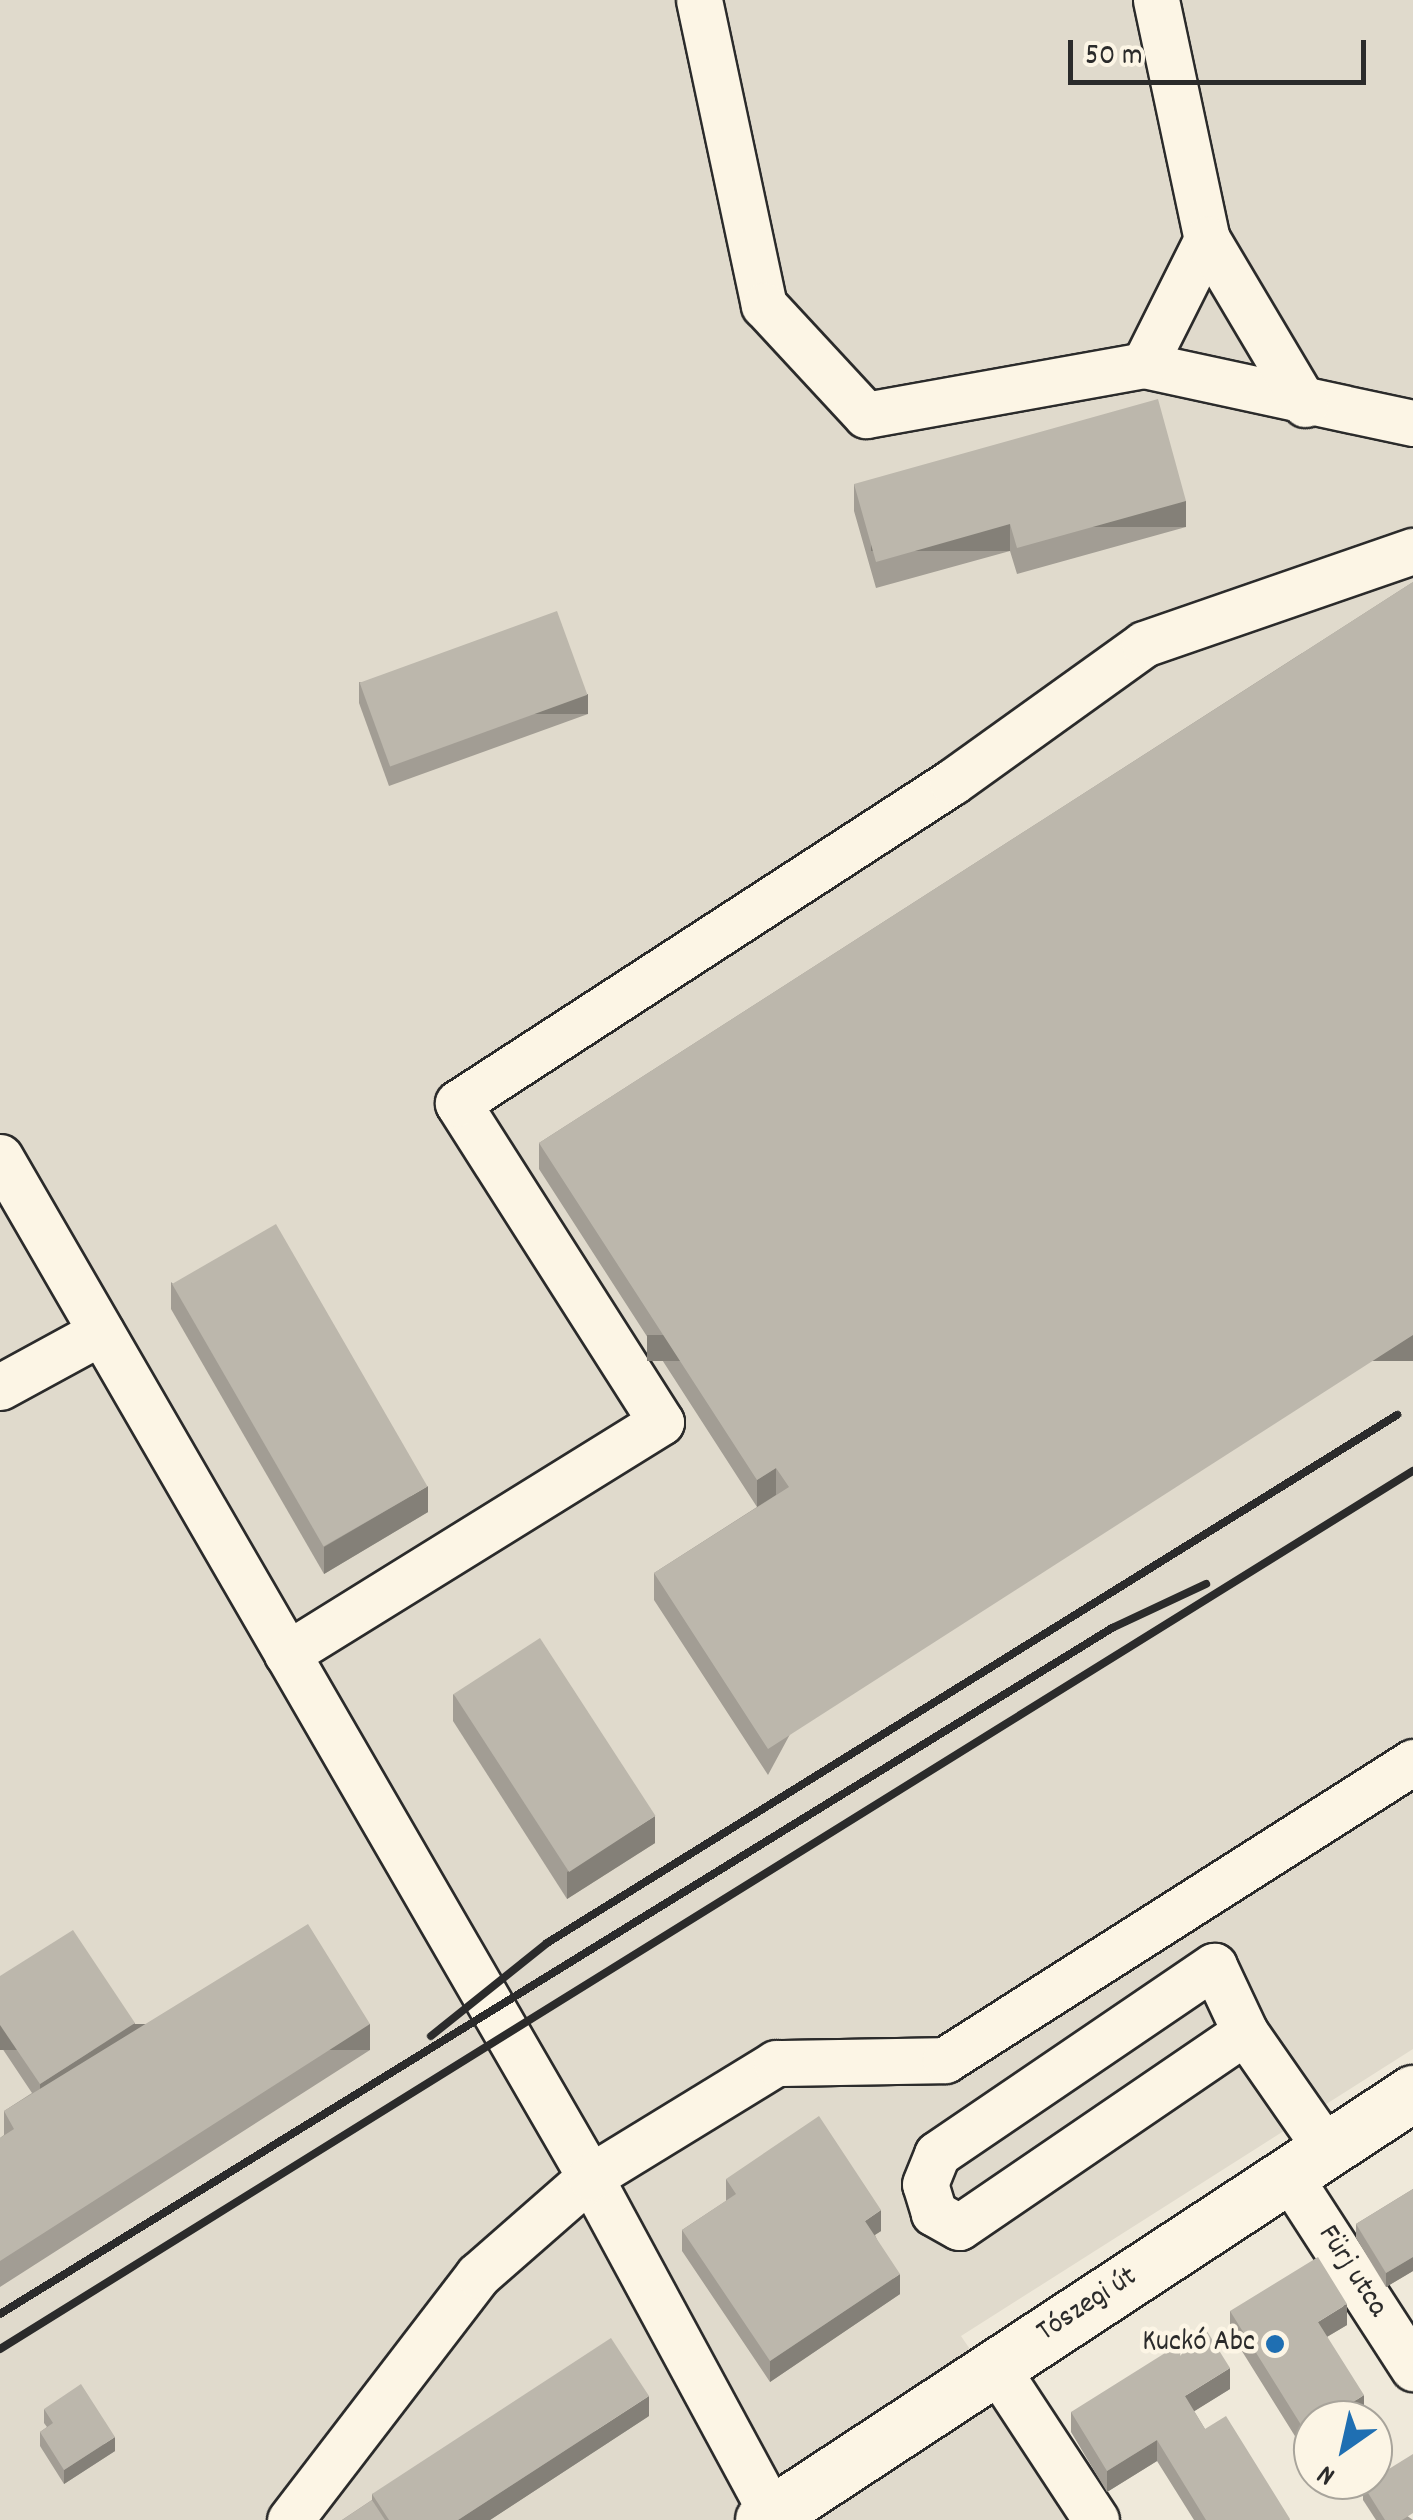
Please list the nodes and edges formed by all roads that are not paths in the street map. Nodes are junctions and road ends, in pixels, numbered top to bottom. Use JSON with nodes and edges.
{"nodes":[{"id":1,"x":699,"y":0,"type":"edge"},
{"id":2,"x":1156,"y":0,"type":"edge"},
{"id":3,"x":1207,"y":238,"type":"junction"},
{"id":4,"x":1144,"y":365,"type":"junction"},
{"id":5,"x":1305,"y":404,"type":"junction"},
{"id":6,"x":1413,"y":423,"type":"edge"},
{"id":7,"x":1413,"y":551,"type":"edge"},
{"id":8,"x":0,"y":1157,"type":"edge"},
{"id":9,"x":101,"y":1332,"type":"junction"},
{"id":10,"x":0,"y":1387,"type":"edge"},
{"id":11,"x":287,"y":1654,"type":"junction"},
{"id":12,"x":1413,"y":1762,"type":"edge"},
{"id":13,"x":1245,"y":2032,"type":"junction"},
{"id":14,"x":1413,"y":2093,"type":"edge"},
{"id":15,"x":1308,"y":2163,"type":"junction"},
{"id":16,"x":590,"y":2177,"type":"junction"},
{"id":17,"x":995,"y":2366,"type":"junction"},
{"id":18,"x":1413,"y":2368,"type":"edge"},
{"id":19,"x":767,"y":2517,"type":"edge"},
{"id":20,"x":290,"y":2520,"type":"edge"},
{"id":21,"x":1096,"y":2520,"type":"edge"}],
"edges":[{"from":1,"to":4,"type":"street"},
{"from":2,"to":3,"type":"street"},
{"from":3,"to":4,"type":"street"},
{"from":3,"to":5,"type":"street"},
{"from":4,"to":5,"type":"street"},
{"from":5,"to":6,"type":"street"},
{"from":7,"to":11,"type":"street"},
{"from":8,"to":9,"type":"street"},
{"from":9,"to":10,"type":"street"},
{"from":9,"to":11,"type":"street"},
{"from":11,"to":16,"type":"street"},
{"from":12,"to":16,"type":"street"},
{"from":13,"to":13,"type":"street","name":"Fürj utca"},
{"from":13,"to":15,"type":"street","name":"Fürj utca"},
{"from":14,"to":15,"type":"main road","name":"Tószegi út"},
{"from":15,"to":17,"type":"main road","name":"Tószegi út"},
{"from":15,"to":18,"type":"street","name":"Fürj utca"},
{"from":16,"to":19,"type":"street"},
{"from":16,"to":20,"type":"street"},
{"from":17,"to":19,"type":"main road","name":"Tószegi út"},
{"from":17,"to":21,"type":"street"}]}
